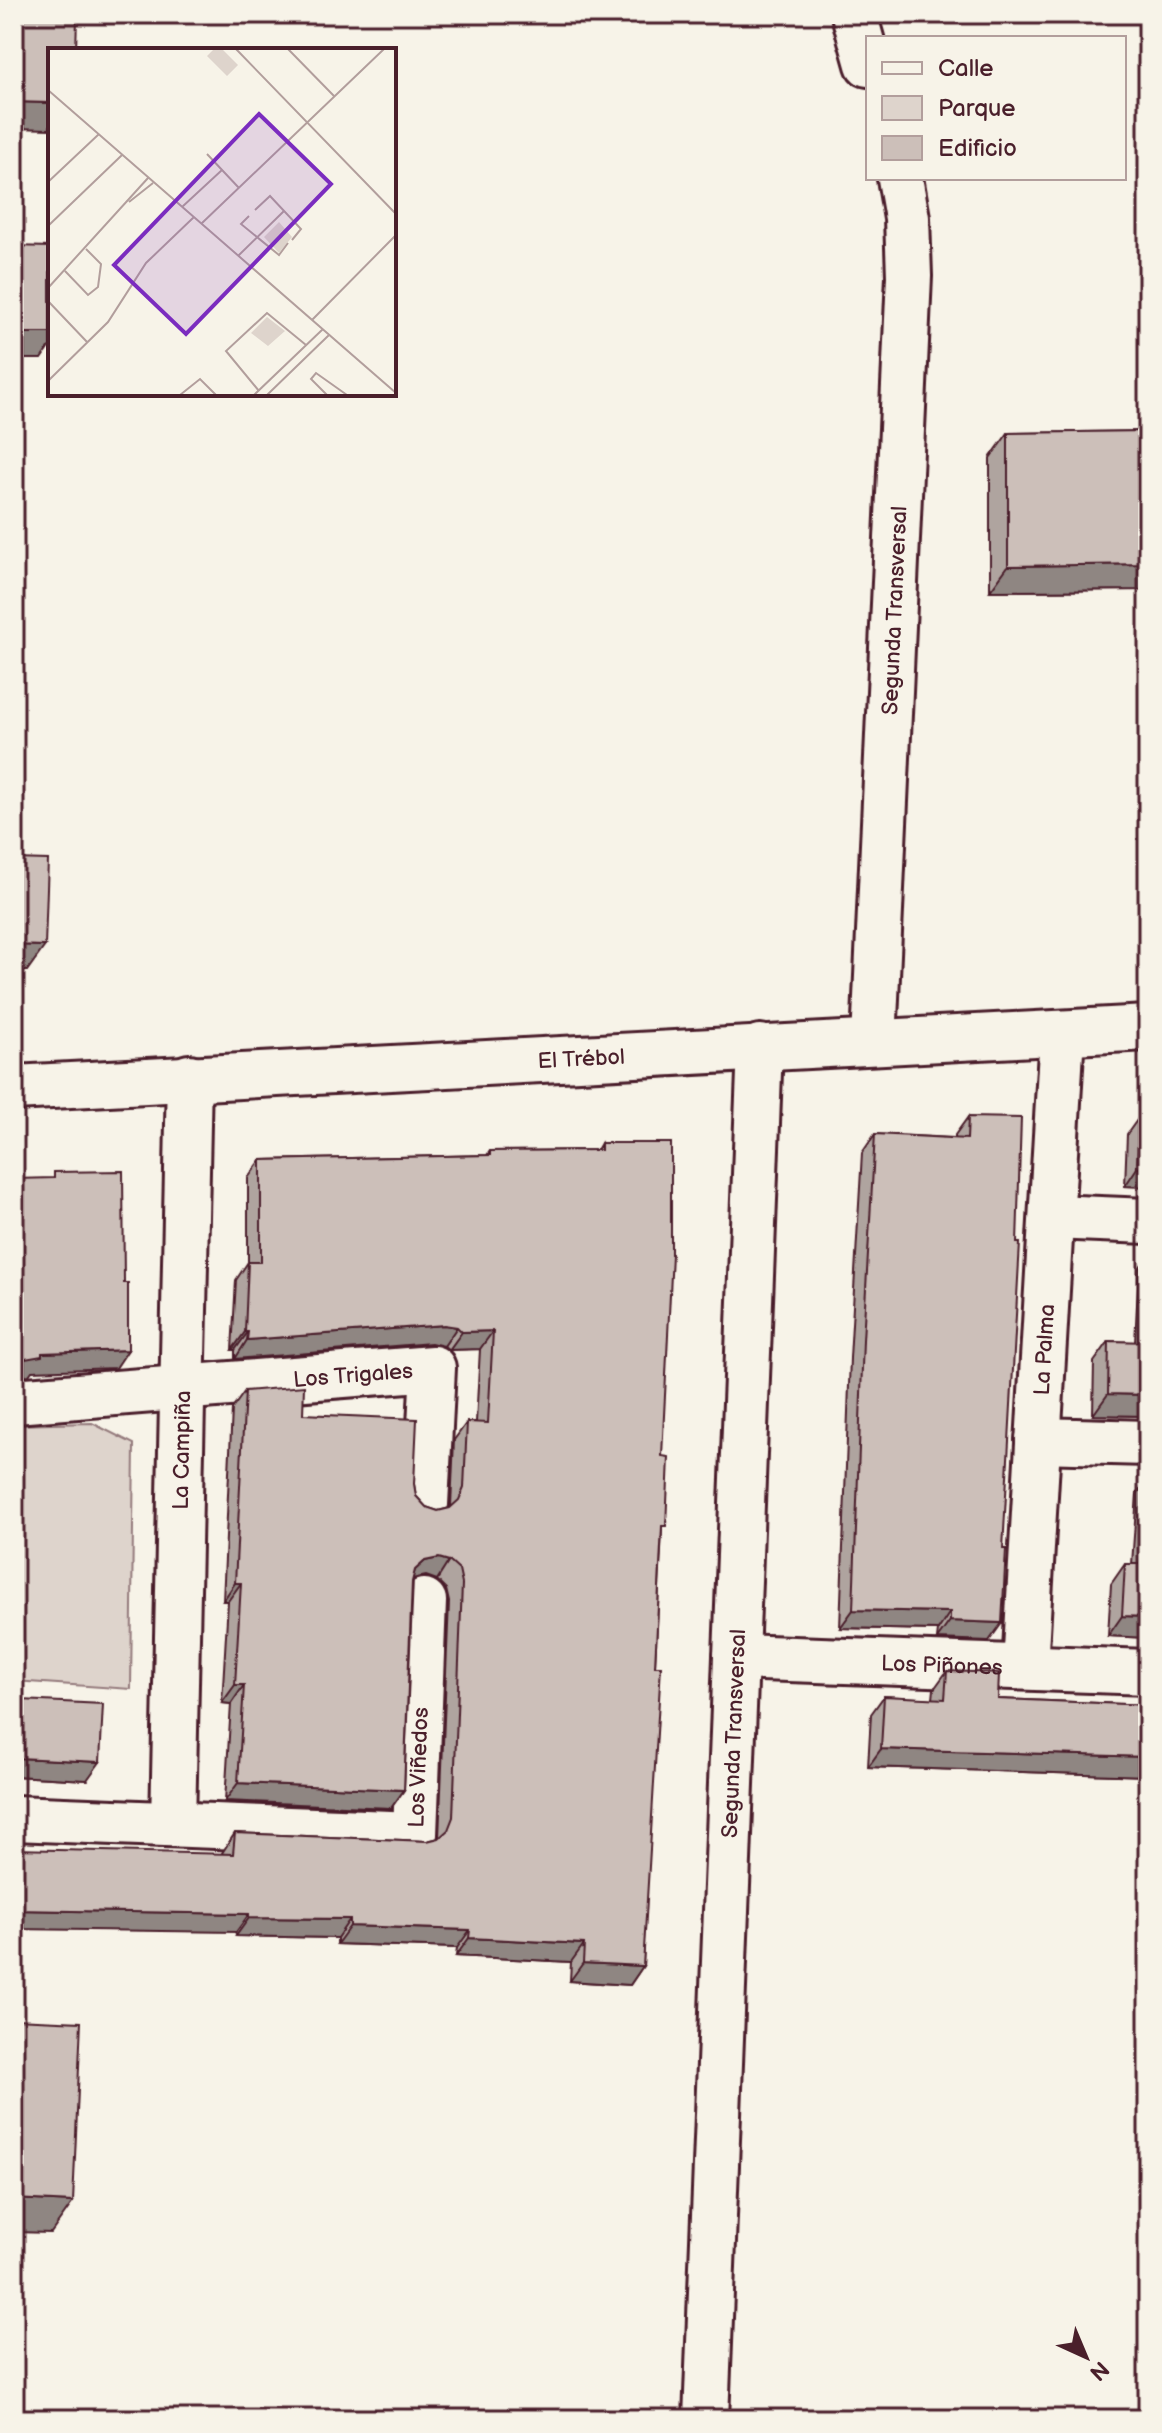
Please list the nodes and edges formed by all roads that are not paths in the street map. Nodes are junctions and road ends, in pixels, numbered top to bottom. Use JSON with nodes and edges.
{"nodes":[{"id":1,"x":854,"y":14,"type":"edge"},
{"id":2,"x":866,"y":57,"type":"edge"},
{"id":3,"x":900,"y":180,"type":"edge"},
{"id":4,"x":1148,"y":1028,"type":"edge"},
{"id":5,"x":1062,"y":1033,"type":"junction"},
{"id":6,"x":874,"y":1042,"type":"junction"},
{"id":7,"x":760,"y":1047,"type":"junction"},
{"id":8,"x":189,"y":1077,"type":"junction"},
{"id":9,"x":14,"y":1088,"type":"edge"},
{"id":10,"x":1052,"y":1217,"type":"junction"},
{"id":11,"x":1148,"y":1221,"type":"edge"},
{"id":12,"x":183,"y":1388,"type":"junction"},
{"id":13,"x":14,"y":1401,"type":"edge"},
{"id":14,"x":1038,"y":1440,"type":"junction"},
{"id":15,"x":1148,"y":1443,"type":"edge"},
{"id":16,"x":426,"y":1504,"type":"edge"},
{"id":17,"x":424,"y":1601,"type":"dead end"},
{"id":18,"x":736,"y":1657,"type":"junction"},
{"id":19,"x":1025,"y":1667,"type":"junction"},
{"id":20,"x":1148,"y":1672,"type":"edge"},
{"id":21,"x":14,"y":1818,"type":"edge"},
{"id":22,"x":173,"y":1824,"type":"junction"},
{"id":23,"x":706,"y":2419,"type":"edge"}],
"edges":[{"from":1,"to":2,"type":"street"},
{"from":3,"to":6,"type":"street","name":"Segunda Transversal"},
{"from":4,"to":5,"type":"street","name":"El Trébol"},
{"from":5,"to":6,"type":"street","name":"El Trébol"},
{"from":5,"to":10,"type":"street","name":"La Palma"},
{"from":6,"to":7,"type":"street","name":"El Trébol"},
{"from":7,"to":8,"type":"street","name":"El Trébol"},
{"from":7,"to":18,"type":"street","name":"Segunda Transversal"},
{"from":8,"to":9,"type":"street","name":"El Trébol"},
{"from":8,"to":12,"type":"street","name":"La Campiña"},
{"from":10,"to":11,"type":"street"},
{"from":10,"to":14,"type":"street","name":"La Palma"},
{"from":12,"to":13,"type":"street"},
{"from":12,"to":16,"type":"street","name":"Los Trigales"},
{"from":12,"to":22,"type":"street","name":"La Campiña"},
{"from":14,"to":15,"type":"street"},
{"from":14,"to":19,"type":"street","name":"La Palma"},
{"from":17,"to":22,"type":"street","name":"Los Viñedos"},
{"from":18,"to":19,"type":"street","name":"Los Piñones"},
{"from":18,"to":23,"type":"street","name":"Segunda Transversal"},
{"from":19,"to":20,"type":"street","name":"Los Piñones"},
{"from":21,"to":22,"type":"street"}]}
